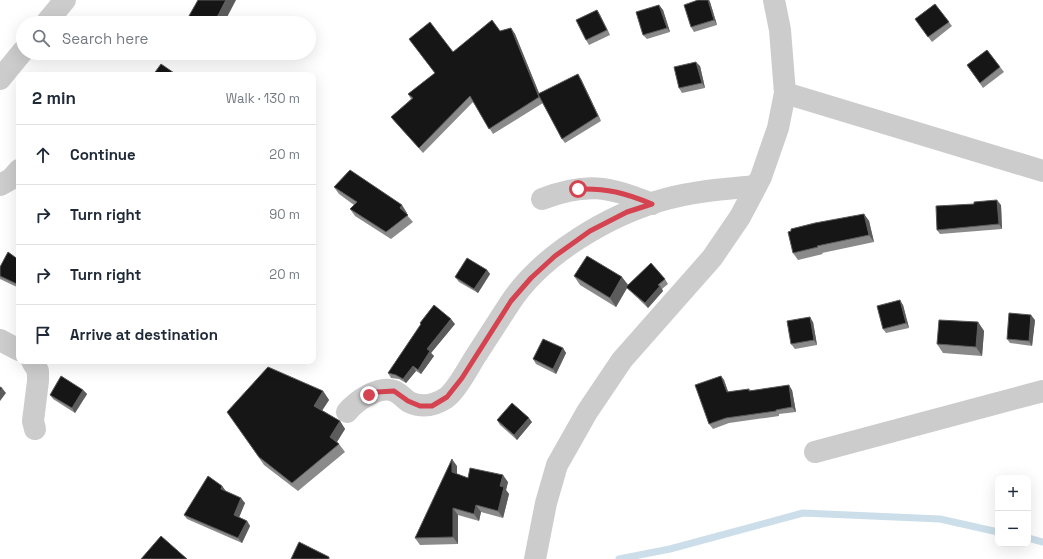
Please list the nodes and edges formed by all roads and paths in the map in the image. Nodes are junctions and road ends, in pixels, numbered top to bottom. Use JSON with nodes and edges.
{"nodes":[{"id":1,"x":65,"y":0,"type":"edge"},
{"id":2,"x":774,"y":0,"type":"edge"},
{"id":3,"x":52,"y":16,"type":"edge"},
{"id":4,"x":16,"y":59,"type":"edge"},
{"id":5,"x":0,"y":78,"type":"edge"},
{"id":6,"x":785,"y":93,"type":"junction"},
{"id":7,"x":1043,"y":171,"type":"edge"},
{"id":8,"x":16,"y":173,"type":"edge"},
{"id":9,"x":0,"y":185,"type":"edge"},
{"id":10,"x":756,"y":186,"type":"junction"},
{"id":11,"x":542,"y":199,"type":"dead end"},
{"id":12,"x":652,"y":204,"type":"junction"},
{"id":13,"x":0,"y":340,"type":"edge"},
{"id":14,"x":16,"y":348,"type":"edge"},
{"id":15,"x":34,"y":364,"type":"edge"},
{"id":16,"x":1043,"y":391,"type":"edge"},
{"id":17,"x":346,"y":412,"type":"dead end"},
{"id":18,"x":35,"y":429,"type":"dead end"},
{"id":19,"x":815,"y":452,"type":"dead end"},
{"id":20,"x":535,"y":559,"type":"edge"}],
"edges":[{"from":1,"to":3,"type":"street"},
{"from":2,"to":6,"type":"street"},
{"from":4,"to":5,"type":"street"},
{"from":6,"to":7,"type":"street"},
{"from":6,"to":10,"type":"street"},
{"from":8,"to":9,"type":"street"},
{"from":10,"to":12,"type":"street"},
{"from":10,"to":20,"type":"street"},
{"from":11,"to":12,"type":"street"},
{"from":12,"to":17,"type":"street"},
{"from":13,"to":14,"type":"street"},
{"from":15,"to":18,"type":"street"},
{"from":16,"to":19,"type":"street"}]}
